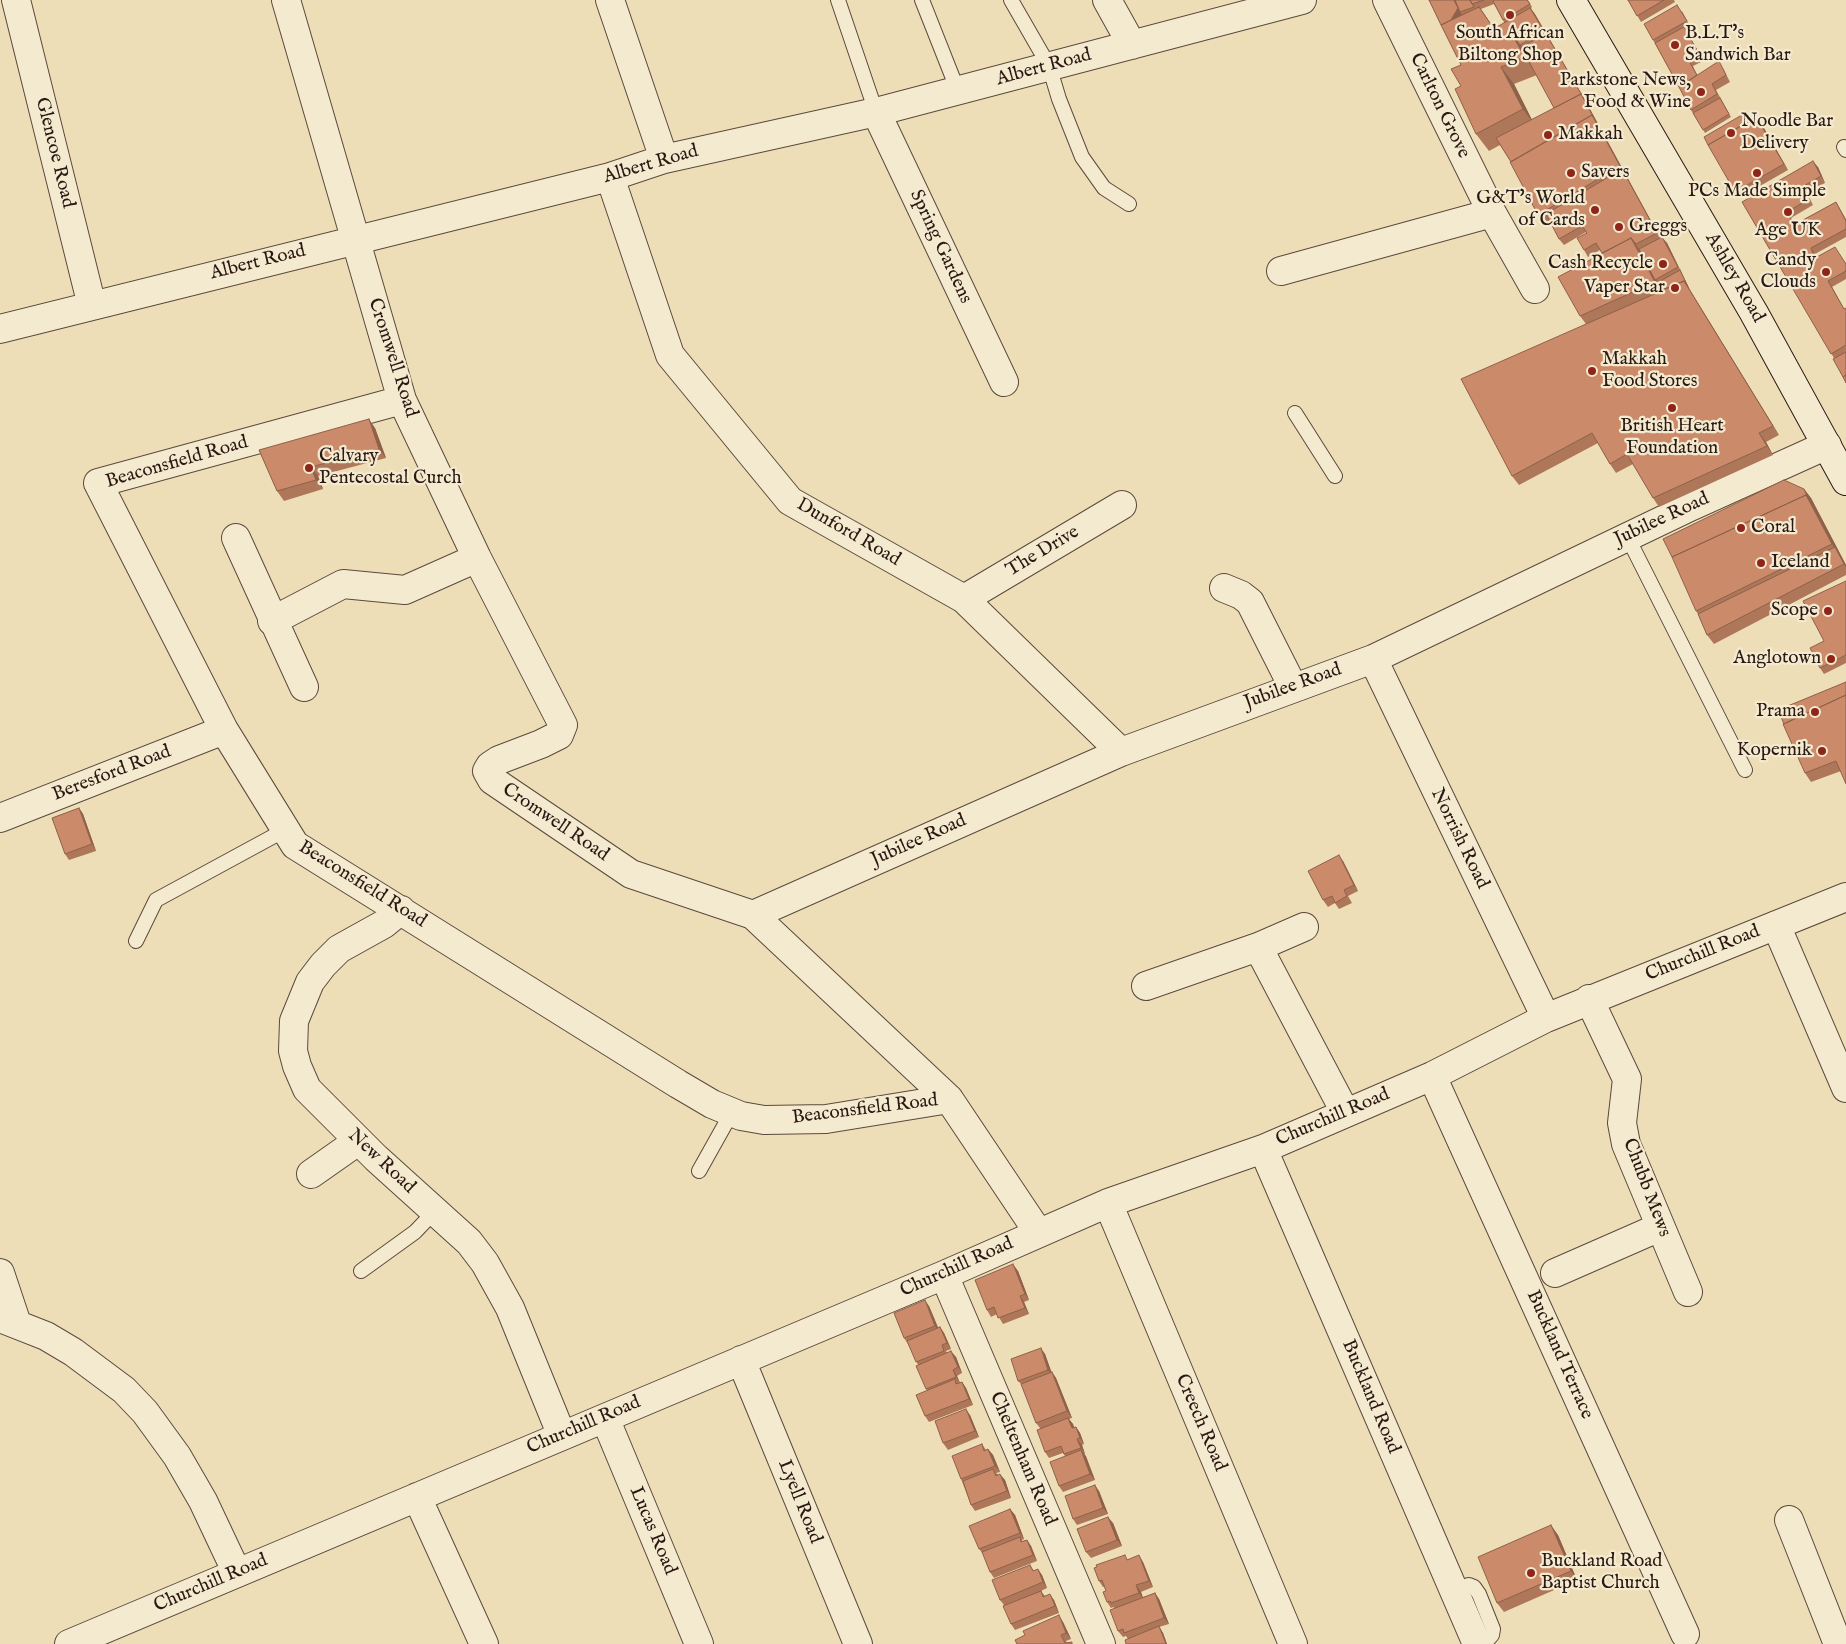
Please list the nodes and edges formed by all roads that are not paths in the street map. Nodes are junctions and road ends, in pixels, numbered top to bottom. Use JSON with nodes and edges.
{"nodes":[{"id":1,"x":16,"y":0,"type":"edge"},
{"id":2,"x":286,"y":0,"type":"edge"},
{"id":3,"x":610,"y":0,"type":"edge"},
{"id":4,"x":838,"y":0,"type":"edge"},
{"id":5,"x":922,"y":0,"type":"edge"},
{"id":6,"x":1011,"y":0,"type":"edge"},
{"id":7,"x":1107,"y":0,"type":"edge"},
{"id":8,"x":1387,"y":0,"type":"edge"},
{"id":9,"x":1571,"y":0,"type":"edge"},
{"id":10,"x":1284,"y":2,"type":"edge"},
{"id":11,"x":1132,"y":45,"type":"junction"},
{"id":12,"x":1049,"y":66,"type":"junction"},
{"id":13,"x":958,"y":90,"type":"junction"},
{"id":14,"x":876,"y":112,"type":"junction"},
{"id":15,"x":664,"y":159,"type":"junction"},
{"id":16,"x":610,"y":177,"type":"junction"},
{"id":17,"x":1129,"y":204,"type":"dead end"},
{"id":18,"x":1492,"y":213,"type":"junction"},
{"id":19,"x":355,"y":239,"type":"junction"},
{"id":20,"x":1281,"y":271,"type":"dead end"},
{"id":21,"x":1535,"y":289,"type":"dead end"},
{"id":22,"x":92,"y":306,"type":"junction"},
{"id":23,"x":0,"y":329,"type":"edge"},
{"id":24,"x":1004,"y":382,"type":"dead end"},
{"id":25,"x":402,"y":400,"type":"junction"},
{"id":26,"x":1295,"y":413,"type":"dead end"},
{"id":27,"x":1827,"y":445,"type":"junction"},
{"id":28,"x":1335,"y":476,"type":"dead end"},
{"id":29,"x":1846,"y":481,"type":"edge"},
{"id":30,"x":1122,"y":505,"type":"dead end"},
{"id":31,"x":1628,"y":536,"type":"junction"},
{"id":32,"x":236,"y":538,"type":"dead end"},
{"id":33,"x":477,"y":558,"type":"junction"},
{"id":34,"x":1224,"y":588,"type":"dead end"},
{"id":35,"x":964,"y":599,"type":"junction"},
{"id":36,"x":272,"y":621,"type":"junction"},
{"id":37,"x":1373,"y":659,"type":"junction"},
{"id":38,"x":304,"y":687,"type":"dead end"},
{"id":39,"x":1293,"y":687,"type":"junction"},
{"id":40,"x":224,"y":730,"type":"junction"},
{"id":41,"x":1121,"y":752,"type":"junction"},
{"id":42,"x":1745,"y":770,"type":"dead end"},
{"id":43,"x":0,"y":818,"type":"edge"},
{"id":44,"x":285,"y":830,"type":"junction"},
{"id":45,"x":1846,"y":897,"type":"edge"},
{"id":46,"x":401,"y":910,"type":"junction"},
{"id":47,"x":754,"y":915,"type":"junction"},
{"id":48,"x":1776,"y":925,"type":"junction"},
{"id":49,"x":1304,"y":927,"type":"dead end"},
{"id":50,"x":136,"y":941,"type":"dead end"},
{"id":51,"x":1258,"y":947,"type":"junction"},
{"id":52,"x":1146,"y":986,"type":"dead end"},
{"id":53,"x":1589,"y":999,"type":"junction"},
{"id":54,"x":1546,"y":1018,"type":"junction"},
{"id":55,"x":1432,"y":1076,"type":"junction"},
{"id":56,"x":1846,"y":1088,"type":"edge"},
{"id":57,"x":950,"y":1099,"type":"junction"},
{"id":58,"x":732,"y":1112,"type":"junction"},
{"id":59,"x":1345,"y":1112,"type":"junction"},
{"id":60,"x":358,"y":1141,"type":"junction"},
{"id":61,"x":1263,"y":1149,"type":"junction"},
{"id":62,"x":699,"y":1170,"type":"dead end"},
{"id":63,"x":311,"y":1174,"type":"dead end"},
{"id":64,"x":1108,"y":1203,"type":"junction"},
{"id":65,"x":434,"y":1211,"type":"junction"},
{"id":66,"x":1660,"y":1227,"type":"junction"},
{"id":67,"x":1038,"y":1232,"type":"junction"},
{"id":68,"x":361,"y":1272,"type":"dead end"},
{"id":69,"x":0,"y":1273,"type":"edge"},
{"id":70,"x":1555,"y":1273,"type":"dead end"},
{"id":71,"x":944,"y":1275,"type":"junction"},
{"id":72,"x":1688,"y":1292,"type":"dead end"},
{"id":73,"x":9,"y":1321,"type":"edge"},
{"id":74,"x":741,"y":1360,"type":"junction"},
{"id":75,"x":605,"y":1418,"type":"junction"},
{"id":76,"x":562,"y":1436,"type":"junction"},
{"id":77,"x":417,"y":1497,"type":"junction"},
{"id":78,"x":1788,"y":1534,"type":"dead end"},
{"id":79,"x":237,"y":1573,"type":"junction"},
{"id":80,"x":1454,"y":1590,"type":"junction"},
{"id":81,"x":119,"y":1634,"type":"edge"},
{"id":82,"x":1686,"y":1634,"type":"dead end"},
{"id":83,"x":69,"y":1644,"type":"edge"},
{"id":84,"x":484,"y":1644,"type":"edge"},
{"id":85,"x":699,"y":1644,"type":"edge"},
{"id":86,"x":858,"y":1644,"type":"edge"},
{"id":87,"x":1101,"y":1644,"type":"edge"},
{"id":88,"x":1293,"y":1644,"type":"edge"},
{"id":89,"x":1477,"y":1644,"type":"edge"},
{"id":90,"x":1484,"y":1644,"type":"edge"},
{"id":91,"x":1838,"y":1644,"type":"edge"}],
"edges":[{"from":1,"to":22,"type":"street","name":"Glencoe Road"},
{"from":2,"to":19,"type":"street"},
{"from":3,"to":15,"type":"street"},
{"from":4,"to":14,"type":"lane"},
{"from":5,"to":13,"type":"lane"},
{"from":6,"to":12,"type":"lane"},
{"from":7,"to":11,"type":"street"},
{"from":8,"to":18,"type":"street","name":"Carlton Grove"},
{"from":9,"to":27,"type":"street","name":"Ashley Road"},
{"from":10,"to":11,"type":"street","name":"Albert Road"},
{"from":11,"to":12,"type":"street","name":"Albert Road"},
{"from":12,"to":13,"type":"street","name":"Albert Road"},
{"from":12,"to":17,"type":"lane"},
{"from":13,"to":14,"type":"street","name":"Albert Road"},
{"from":14,"to":15,"type":"street","name":"Albert Road"},
{"from":14,"to":24,"type":"street","name":"Spring Gardens"},
{"from":15,"to":16,"type":"street","name":"Albert Road"},
{"from":16,"to":19,"type":"street","name":"Albert Road"},
{"from":16,"to":35,"type":"street","name":"Dunford Road"},
{"from":18,"to":20,"type":"street"},
{"from":18,"to":21,"type":"street","name":"Carlton Grove"},
{"from":19,"to":22,"type":"street","name":"Albert Road"},
{"from":19,"to":25,"type":"street","name":"Cromwell Road"},
{"from":22,"to":23,"type":"street","name":"Albert Road"},
{"from":25,"to":33,"type":"street","name":"Cromwell Road"},
{"from":25,"to":40,"type":"street","name":"Beaconsfield Road"},
{"from":26,"to":28,"type":"lane"},
{"from":27,"to":29,"type":"street","name":"Ashley Road"},
{"from":27,"to":31,"type":"street","name":"Jubilee Road"},
{"from":30,"to":35,"type":"street","name":"The Drive"},
{"from":31,"to":37,"type":"street","name":"Jubilee Road"},
{"from":31,"to":42,"type":"lane"},
{"from":32,"to":36,"type":"street"},
{"from":33,"to":36,"type":"street"},
{"from":33,"to":47,"type":"street","name":"Cromwell Road"},
{"from":34,"to":39,"type":"street"},
{"from":35,"to":41,"type":"street","name":"Dunford Road"},
{"from":36,"to":38,"type":"street"},
{"from":37,"to":39,"type":"street","name":"Jubilee Road"},
{"from":37,"to":54,"type":"street","name":"Norrish Road"},
{"from":39,"to":41,"type":"street","name":"Jubilee Road"},
{"from":40,"to":43,"type":"street","name":"Beresford Road"},
{"from":40,"to":44,"type":"street","name":"Beaconsfield Road"},
{"from":41,"to":47,"type":"street","name":"Jubilee Road"},
{"from":44,"to":46,"type":"street","name":"Beaconsfield Road"},
{"from":44,"to":50,"type":"lane"},
{"from":45,"to":48,"type":"street","name":"Churchill Road"},
{"from":46,"to":58,"type":"street","name":"Beaconsfield Road"},
{"from":46,"to":60,"type":"street","name":"New Road"},
{"from":47,"to":57,"type":"street","name":"Cromwell Road"},
{"from":48,"to":53,"type":"street","name":"Churchill Road"},
{"from":48,"to":56,"type":"street"},
{"from":49,"to":51,"type":"street"},
{"from":51,"to":52,"type":"street"},
{"from":51,"to":59,"type":"street"},
{"from":53,"to":54,"type":"street","name":"Churchill Road"},
{"from":53,"to":66,"type":"street","name":"Chubb Mews"},
{"from":54,"to":55,"type":"street","name":"Churchill Road"},
{"from":55,"to":59,"type":"street","name":"Churchill Road"},
{"from":55,"to":82,"type":"street","name":"Buckland Terrace"},
{"from":57,"to":58,"type":"street","name":"Beaconsfield Road"},
{"from":57,"to":67,"type":"street","name":"Cromwell Road"},
{"from":58,"to":62,"type":"lane"},
{"from":59,"to":61,"type":"street","name":"Churchill Road"},
{"from":60,"to":63,"type":"street"},
{"from":60,"to":65,"type":"street","name":"New Road"},
{"from":61,"to":64,"type":"street","name":"Churchill Road"},
{"from":61,"to":80,"type":"street","name":"Buckland Road"},
{"from":64,"to":67,"type":"street","name":"Churchill Road"},
{"from":64,"to":88,"type":"street","name":"Creech Road"},
{"from":65,"to":68,"type":"lane"},
{"from":65,"to":76,"type":"street","name":"New Road"},
{"from":66,"to":70,"type":"street"},
{"from":66,"to":72,"type":"street","name":"Chubb Mews"},
{"from":67,"to":71,"type":"street","name":"Churchill Road"},
{"from":69,"to":73,"type":"street"},
{"from":71,"to":74,"type":"street","name":"Churchill Road"},
{"from":71,"to":87,"type":"street","name":"Cheltenham Road"},
{"from":73,"to":79,"type":"street"},
{"from":74,"to":75,"type":"street","name":"Churchill Road"},
{"from":74,"to":86,"type":"street","name":"Lyell Road"},
{"from":75,"to":76,"type":"street","name":"Churchill Road"},
{"from":75,"to":85,"type":"street","name":"Lucas Road"},
{"from":76,"to":77,"type":"street","name":"Churchill Road"},
{"from":77,"to":79,"type":"street","name":"Churchill Road"},
{"from":77,"to":84,"type":"street"},
{"from":78,"to":91,"type":"street"},
{"from":79,"to":81,"type":"street","name":"Churchill Road"},
{"from":80,"to":89,"type":"street","name":"Buckland Road"},
{"from":80,"to":90,"type":"lane"},
{"from":81,"to":83,"type":"street","name":"Churchill Road"}]}
